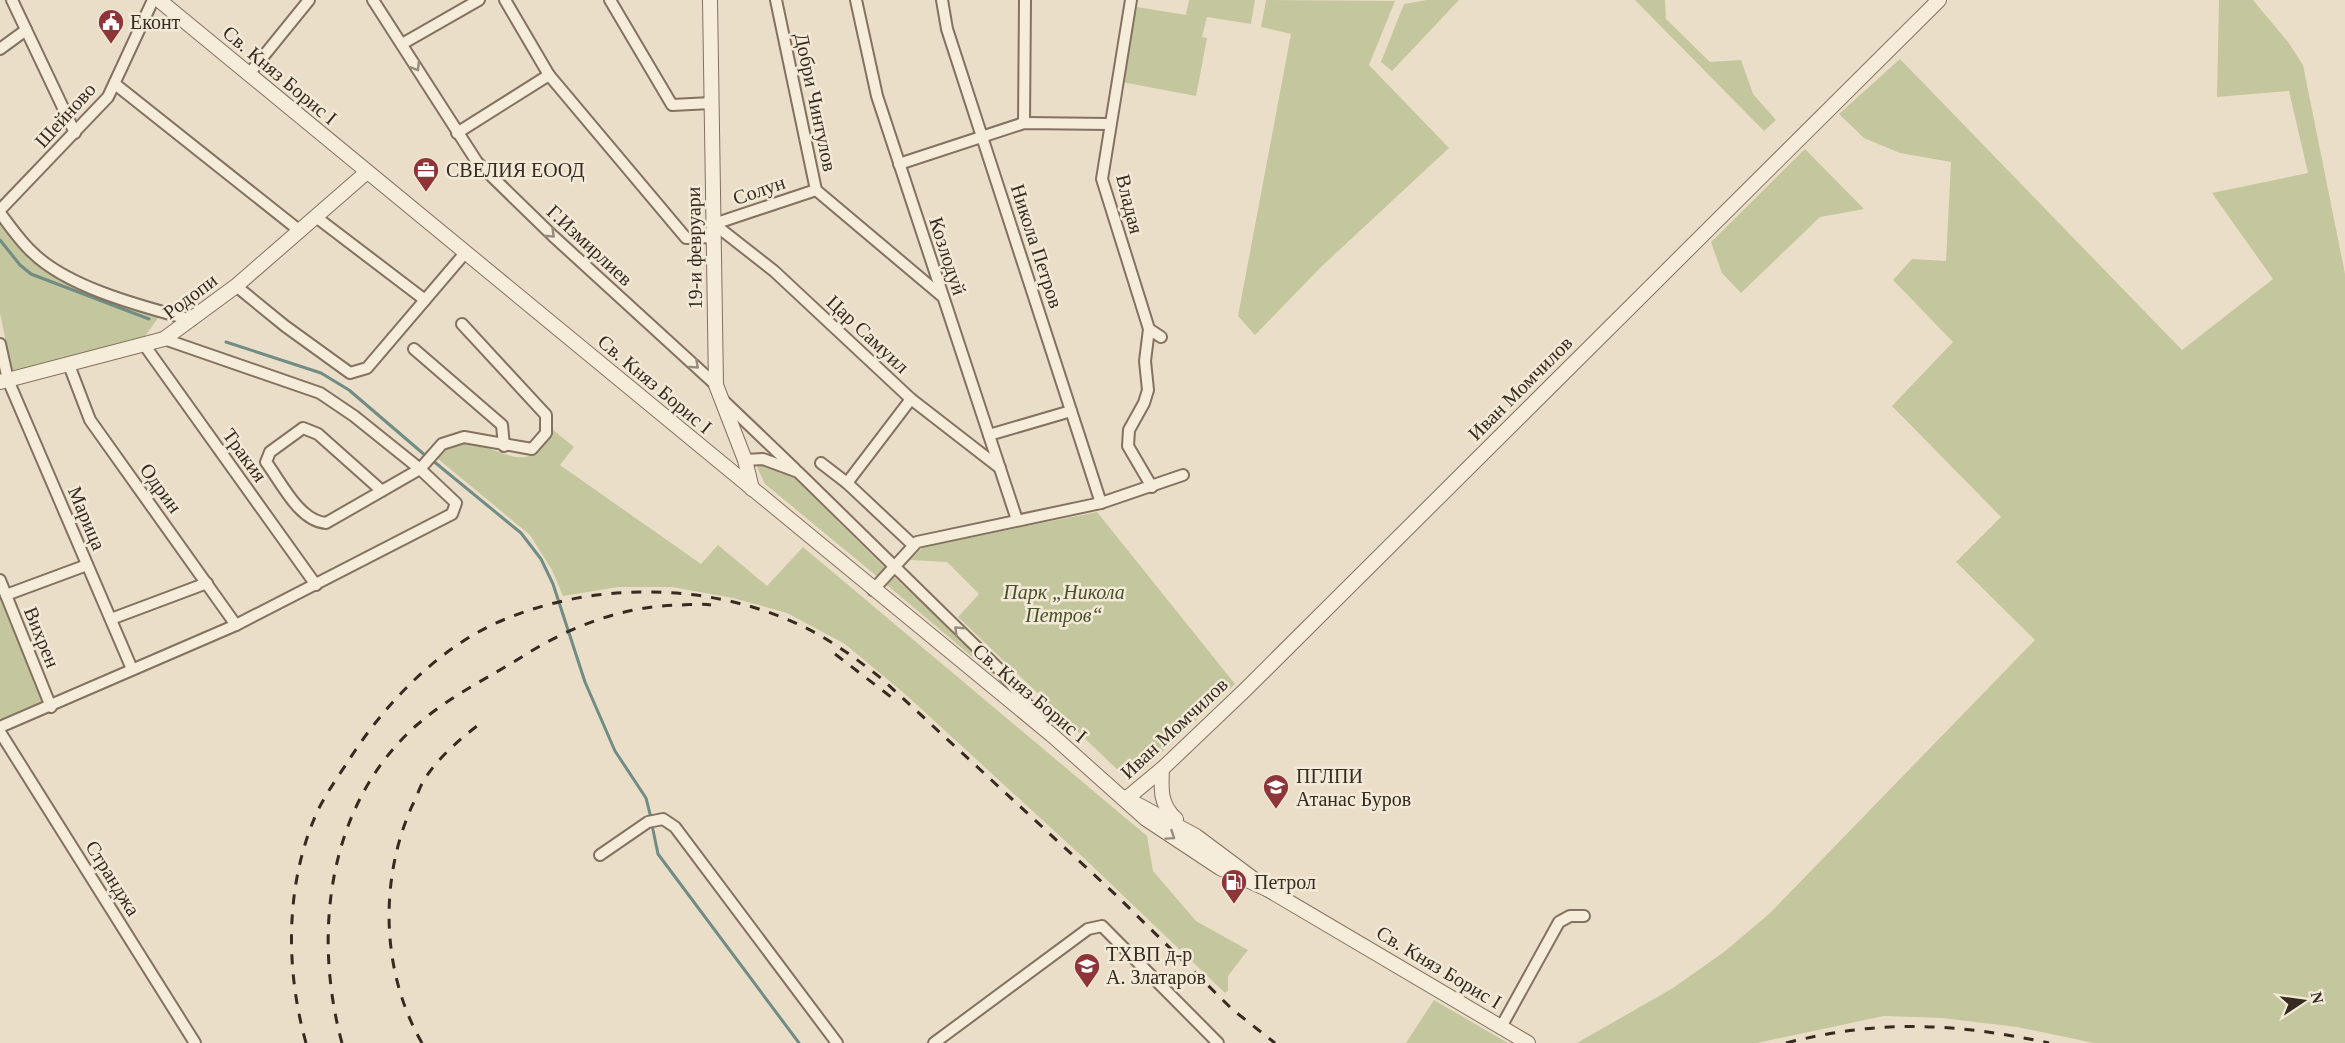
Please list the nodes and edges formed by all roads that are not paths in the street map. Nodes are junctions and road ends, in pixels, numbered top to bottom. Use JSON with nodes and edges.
{"nodes":[{"id":1,"x":12,"y":0,"type":"edge"},
{"id":2,"x":153,"y":0,"type":"edge"},
{"id":3,"x":159,"y":0,"type":"edge"},
{"id":4,"x":309,"y":0,"type":"edge"},
{"id":5,"x":373,"y":0,"type":"edge"},
{"id":6,"x":479,"y":0,"type":"edge"},
{"id":7,"x":505,"y":0,"type":"edge"},
{"id":8,"x":610,"y":0,"type":"edge"},
{"id":9,"x":710,"y":0,"type":"edge"},
{"id":10,"x":776,"y":0,"type":"edge"},
{"id":11,"x":856,"y":0,"type":"edge"},
{"id":12,"x":942,"y":0,"type":"edge"},
{"id":13,"x":1025,"y":0,"type":"edge"},
{"id":14,"x":1131,"y":0,"type":"edge"},
{"id":15,"x":1939,"y":0,"type":"edge"},
{"id":16,"x":26,"y":30,"type":"junction"},
{"id":17,"x":402,"y":44,"type":"junction"},
{"id":18,"x":0,"y":49,"type":"edge"},
{"id":19,"x":249,"y":74,"type":"junction"},
{"id":20,"x":549,"y":75,"type":"junction"},
{"id":21,"x":115,"y":84,"type":"junction"},
{"id":22,"x":711,"y":103,"type":"junction"},
{"id":23,"x":1024,"y":123,"type":"junction"},
{"id":24,"x":1109,"y":124,"type":"junction"},
{"id":25,"x":75,"y":133,"type":"junction"},
{"id":26,"x":457,"y":133,"type":"junction"},
{"id":27,"x":982,"y":136,"type":"junction"},
{"id":28,"x":899,"y":164,"type":"junction"},
{"id":29,"x":367,"y":172,"type":"junction"},
{"id":30,"x":816,"y":190,"type":"junction"},
{"id":31,"x":0,"y":211,"type":"edge"},
{"id":32,"x":316,"y":217,"type":"junction"},
{"id":33,"x":300,"y":231,"type":"junction"},
{"id":34,"x":714,"y":231,"type":"junction"},
{"id":35,"x":465,"y":253,"type":"junction"},
{"id":36,"x":236,"y":286,"type":"junction"},
{"id":37,"x":943,"y":297,"type":"junction"},
{"id":38,"x":425,"y":300,"type":"junction"},
{"id":39,"x":192,"y":320,"type":"junction"},
{"id":40,"x":462,"y":324,"type":"dead end"},
{"id":41,"x":1149,"y":329,"type":"junction"},
{"id":42,"x":1161,"y":337,"type":"dead end"},
{"id":43,"x":164,"y":339,"type":"junction"},
{"id":44,"x":0,"y":344,"type":"edge"},
{"id":45,"x":145,"y":346,"type":"junction"},
{"id":46,"x":414,"y":349,"type":"dead end"},
{"id":47,"x":69,"y":365,"type":"junction"},
{"id":48,"x":4,"y":381,"type":"edge"},
{"id":49,"x":716,"y":385,"type":"junction"},
{"id":50,"x":911,"y":399,"type":"junction"},
{"id":51,"x":724,"y":401,"type":"junction"},
{"id":52,"x":1071,"y":411,"type":"junction"},
{"id":53,"x":989,"y":435,"type":"junction"},
{"id":54,"x":504,"y":446,"type":"junction"},
{"id":55,"x":746,"y":460,"type":"junction"},
{"id":56,"x":821,"y":463,"type":"dead end"},
{"id":57,"x":1000,"y":468,"type":"junction"},
{"id":58,"x":420,"y":469,"type":"junction"},
{"id":59,"x":798,"y":472,"type":"junction"},
{"id":60,"x":1183,"y":475,"type":"dead end"},
{"id":61,"x":847,"y":483,"type":"junction"},
{"id":62,"x":1152,"y":487,"type":"junction"},
{"id":63,"x":752,"y":489,"type":"junction"},
{"id":64,"x":382,"y":491,"type":"junction"},
{"id":65,"x":1101,"y":503,"type":"junction"},
{"id":66,"x":1017,"y":520,"type":"junction"},
{"id":67,"x":913,"y":545,"type":"junction"},
{"id":68,"x":87,"y":565,"type":"junction"},
{"id":69,"x":895,"y":567,"type":"junction"},
{"id":70,"x":0,"y":580,"type":"edge"},
{"id":71,"x":207,"y":582,"type":"junction"},
{"id":72,"x":316,"y":585,"type":"junction"},
{"id":73,"x":873,"y":590,"type":"junction"},
{"id":74,"x":6,"y":595,"type":"junction"},
{"id":75,"x":111,"y":619,"type":"junction"},
{"id":76,"x":237,"y":625,"type":"junction"},
{"id":77,"x":132,"y":669,"type":"junction"},
{"id":78,"x":51,"y":706,"type":"junction"},
{"id":79,"x":0,"y":727,"type":"edge"},
{"id":80,"x":0,"y":732,"type":"edge"},
{"id":81,"x":1053,"y":736,"type":"junction"},
{"id":82,"x":1162,"y":769,"type":"junction"},
{"id":83,"x":1126,"y":799,"type":"junction"},
{"id":84,"x":1196,"y":836,"type":"junction"},
{"id":85,"x":600,"y":855,"type":"dead end"},
{"id":86,"x":1268,"y":889,"type":"junction"},
{"id":87,"x":1584,"y":916,"type":"dead end"},
{"id":88,"x":1501,"y":1027,"type":"junction"},
{"id":89,"x":195,"y":1043,"type":"edge"},
{"id":90,"x":837,"y":1043,"type":"edge"},
{"id":91,"x":934,"y":1043,"type":"edge"},
{"id":92,"x":1218,"y":1043,"type":"edge"},
{"id":93,"x":1528,"y":1043,"type":"edge"}],
"edges":[{"from":1,"to":16,"type":"street"},
{"from":2,"to":21,"type":"street","name":"Шейново"},
{"from":3,"to":19,"type":"street","name":"Св. Княз Борис I"},
{"from":4,"to":19,"type":"street"},
{"from":5,"to":17,"type":"street","name":"Г.Измирлиев"},
{"from":6,"to":17,"type":"street"},
{"from":7,"to":20,"type":"street"},
{"from":8,"to":22,"type":"street"},
{"from":9,"to":22,"type":"street","name":"19-и февруари"},
{"from":10,"to":30,"type":"street","name":"Добри Чинтулов"},
{"from":11,"to":28,"type":"street","name":"Козлодуй"},
{"from":12,"to":27,"type":"street","name":"Никола Петров"},
{"from":13,"to":23,"type":"street"},
{"from":14,"to":24,"type":"street","name":"Владая"},
{"from":15,"to":82,"type":"street","name":"Иван Момчилов"},
{"from":16,"to":18,"type":"street"},
{"from":16,"to":25,"type":"street"},
{"from":17,"to":26,"type":"street","name":"Г.Измирлиев","one_way":true},
{"from":19,"to":29,"type":"street","name":"Св. Княз Борис I"},
{"from":20,"to":26,"type":"street"},
{"from":20,"to":34,"type":"street"},
{"from":21,"to":25,"type":"street","name":"Шейново"},
{"from":21,"to":33,"type":"street"},
{"from":22,"to":34,"type":"street","name":"19-и февруари"},
{"from":23,"to":24,"type":"street"},
{"from":23,"to":27,"type":"street"},
{"from":24,"to":41,"type":"street","name":"Владая"},
{"from":25,"to":31,"type":"street","name":"Шейново"},
{"from":26,"to":49,"type":"street","name":"Г.Измирлиев","one_way":true},
{"from":27,"to":28,"type":"street"},
{"from":27,"to":52,"type":"street","name":"Никола Петров"},
{"from":28,"to":37,"type":"street","name":"Козлодуй"},
{"from":29,"to":32,"type":"street","name":"Родопи"},
{"from":29,"to":35,"type":"street","name":"Св. Княз Борис I"},
{"from":30,"to":34,"type":"street","name":"Солун"},
{"from":30,"to":37,"type":"street","name":"Добри Чинтулов"},
{"from":31,"to":39,"type":"street"},
{"from":32,"to":33,"type":"street","name":"Родопи"},
{"from":32,"to":38,"type":"street"},
{"from":33,"to":36,"type":"street","name":"Родопи"},
{"from":34,"to":49,"type":"street","name":"19-и февруари"},
{"from":34,"to":50,"type":"street","name":"Цар Самуил"},
{"from":35,"to":38,"type":"street"},
{"from":35,"to":63,"type":"street","name":"Св. Княз Борис I"},
{"from":36,"to":38,"type":"street"},
{"from":36,"to":39,"type":"street","name":"Родопи"},
{"from":37,"to":53,"type":"street","name":"Козлодуй"},
{"from":39,"to":43,"type":"street","name":"Родопи"},
{"from":40,"to":54,"type":"street"},
{"from":41,"to":42,"type":"street"},
{"from":41,"to":62,"type":"street"},
{"from":43,"to":45,"type":"street","name":"Родопи"},
{"from":43,"to":58,"type":"street"},
{"from":44,"to":48,"type":"street","name":"Марица"},
{"from":45,"to":47,"type":"street","name":"Родопи"},
{"from":45,"to":72,"type":"street","name":"Тракия"},
{"from":46,"to":54,"type":"street"},
{"from":47,"to":48,"type":"street","name":"Родопи"},
{"from":47,"to":71,"type":"street","name":"Одрин"},
{"from":48,"to":68,"type":"street","name":"Марица"},
{"from":49,"to":51,"type":"street","name":"19-и февруари"},
{"from":50,"to":57,"type":"street","name":"Цар Самуил"},
{"from":50,"to":61,"type":"street"},
{"from":51,"to":55,"type":"street","name":"19-и февруари"},
{"from":51,"to":59,"type":"street"},
{"from":52,"to":53,"type":"street"},
{"from":52,"to":65,"type":"street","name":"Никола Петров"},
{"from":53,"to":57,"type":"street","name":"Козлодуй"},
{"from":54,"to":58,"type":"street"},
{"from":55,"to":59,"type":"street"},
{"from":55,"to":63,"type":"street","name":"19-и февруари"},
{"from":56,"to":61,"type":"street"},
{"from":57,"to":66,"type":"street","name":"Козлодуй"},
{"from":58,"to":64,"type":"street"},
{"from":58,"to":72,"type":"street"},
{"from":59,"to":69,"type":"street"},
{"from":60,"to":62,"type":"street"},
{"from":61,"to":67,"type":"street"},
{"from":62,"to":65,"type":"street"},
{"from":63,"to":73,"type":"street","name":"Св. Княз Борис I"},
{"from":64,"to":64,"type":"street"},
{"from":65,"to":66,"type":"street"},
{"from":66,"to":67,"type":"street"},
{"from":67,"to":69,"type":"street"},
{"from":68,"to":74,"type":"street"},
{"from":68,"to":75,"type":"street","name":"Марица"},
{"from":69,"to":73,"type":"street"},
{"from":81,"to":69,"type":"street","one_way":true},
{"from":70,"to":74,"type":"street","name":"Вихрен"},
{"from":71,"to":75,"type":"street"},
{"from":71,"to":76,"type":"street","name":"Одрин"},
{"from":72,"to":76,"type":"street"},
{"from":73,"to":81,"type":"street","name":"Св. Княз Борис I"},
{"from":74,"to":78,"type":"street","name":"Вихрен"},
{"from":75,"to":77,"type":"street","name":"Марица"},
{"from":76,"to":77,"type":"street"},
{"from":77,"to":78,"type":"street"},
{"from":78,"to":79,"type":"street"},
{"from":80,"to":89,"type":"street","name":"Странджа"},
{"from":81,"to":83,"type":"street","name":"Св. Княз Борис I"},
{"from":82,"to":83,"type":"street","name":"Иван Момчилов"},
{"from":82,"to":84,"type":"street"},
{"from":83,"to":84,"type":"street","name":"Св. Княз Борис I"},
{"from":83,"to":86,"type":"street","name":"Св. Княз Борис I","one_way":true},
{"from":84,"to":86,"type":"street","name":"Св. Княз Борис I"},
{"from":85,"to":90,"type":"street"},
{"from":86,"to":88,"type":"street","name":"Св. Княз Борис I"},
{"from":87,"to":88,"type":"street"},
{"from":88,"to":93,"type":"street","name":"Св. Княз Борис I"},
{"from":91,"to":92,"type":"street"}]}
